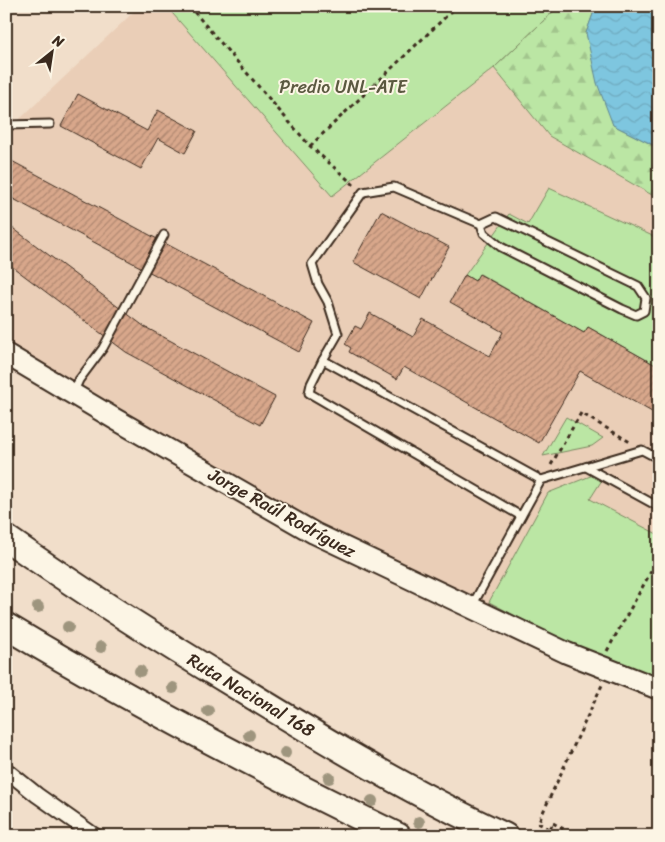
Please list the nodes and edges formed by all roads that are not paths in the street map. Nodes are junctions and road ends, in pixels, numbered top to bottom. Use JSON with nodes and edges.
{"nodes":[{"id":1,"x":50,"y":124,"type":"dead end"},
{"id":2,"x":9,"y":125,"type":"edge"},
{"id":3,"x":6,"y":132,"type":"edge"},
{"id":4,"x":481,"y":224,"type":"junction"},
{"id":5,"x":164,"y":235,"type":"dead end"},
{"id":6,"x":6,"y":354,"type":"edge"},
{"id":7,"x":323,"y":360,"type":"junction"},
{"id":8,"x":72,"y":394,"type":"junction"},
{"id":9,"x":659,"y":458,"type":"edge"},
{"id":10,"x":586,"y":467,"type":"junction"},
{"id":11,"x":541,"y":480,"type":"junction"},
{"id":12,"x":659,"y":507,"type":"edge"},
{"id":13,"x":522,"y":516,"type":"junction"},
{"id":14,"x":6,"y":527,"type":"edge"},
{"id":15,"x":6,"y":538,"type":"edge"},
{"id":16,"x":55,"y":572,"type":"junction"},
{"id":17,"x":470,"y":608,"type":"junction"},
{"id":18,"x":6,"y":626,"type":"edge"},
{"id":19,"x":608,"y":672,"type":"junction"},
{"id":20,"x":659,"y":689,"type":"edge"},
{"id":21,"x":659,"y":703,"type":"edge"},
{"id":22,"x":6,"y":770,"type":"edge"},
{"id":23,"x":95,"y":836,"type":"edge"},
{"id":24,"x":398,"y":836,"type":"edge"},
{"id":25,"x":505,"y":836,"type":"edge"}],
"edges":[{"from":1,"to":2,"type":"lane"},
{"from":2,"to":3,"type":"lane"},
{"from":4,"to":4,"type":"lane"},
{"from":4,"to":7,"type":"lane"},
{"from":5,"to":8,"type":"lane"},
{"from":6,"to":8,"type":"main road","name":"Jorge Raúl Rodríguez"},
{"from":7,"to":11,"type":"lane"},
{"from":7,"to":13,"type":"lane"},
{"from":8,"to":17,"type":"main road","name":"Jorge Raúl Rodríguez"},
{"from":9,"to":10,"type":"lane"},
{"from":10,"to":11,"type":"lane"},
{"from":10,"to":12,"type":"lane"},
{"from":11,"to":13,"type":"lane"},
{"from":13,"to":17,"type":"lane"},
{"from":14,"to":16,"type":"highway"},
{"from":15,"to":16,"type":"highway","name":"Ruta Nacional 168"},
{"from":16,"to":25,"type":"highway","name":"Ruta Nacional 168"},
{"from":17,"to":19,"type":"main road","name":"Jorge Raúl Rodríguez"},
{"from":18,"to":24,"type":"highway"},
{"from":19,"to":20,"type":"main road","name":"Jorge Raúl Rodríguez"},
{"from":19,"to":21,"type":"main road","name":"Jorge Raúl Rodríguez"},
{"from":22,"to":23,"type":"street"}]}
